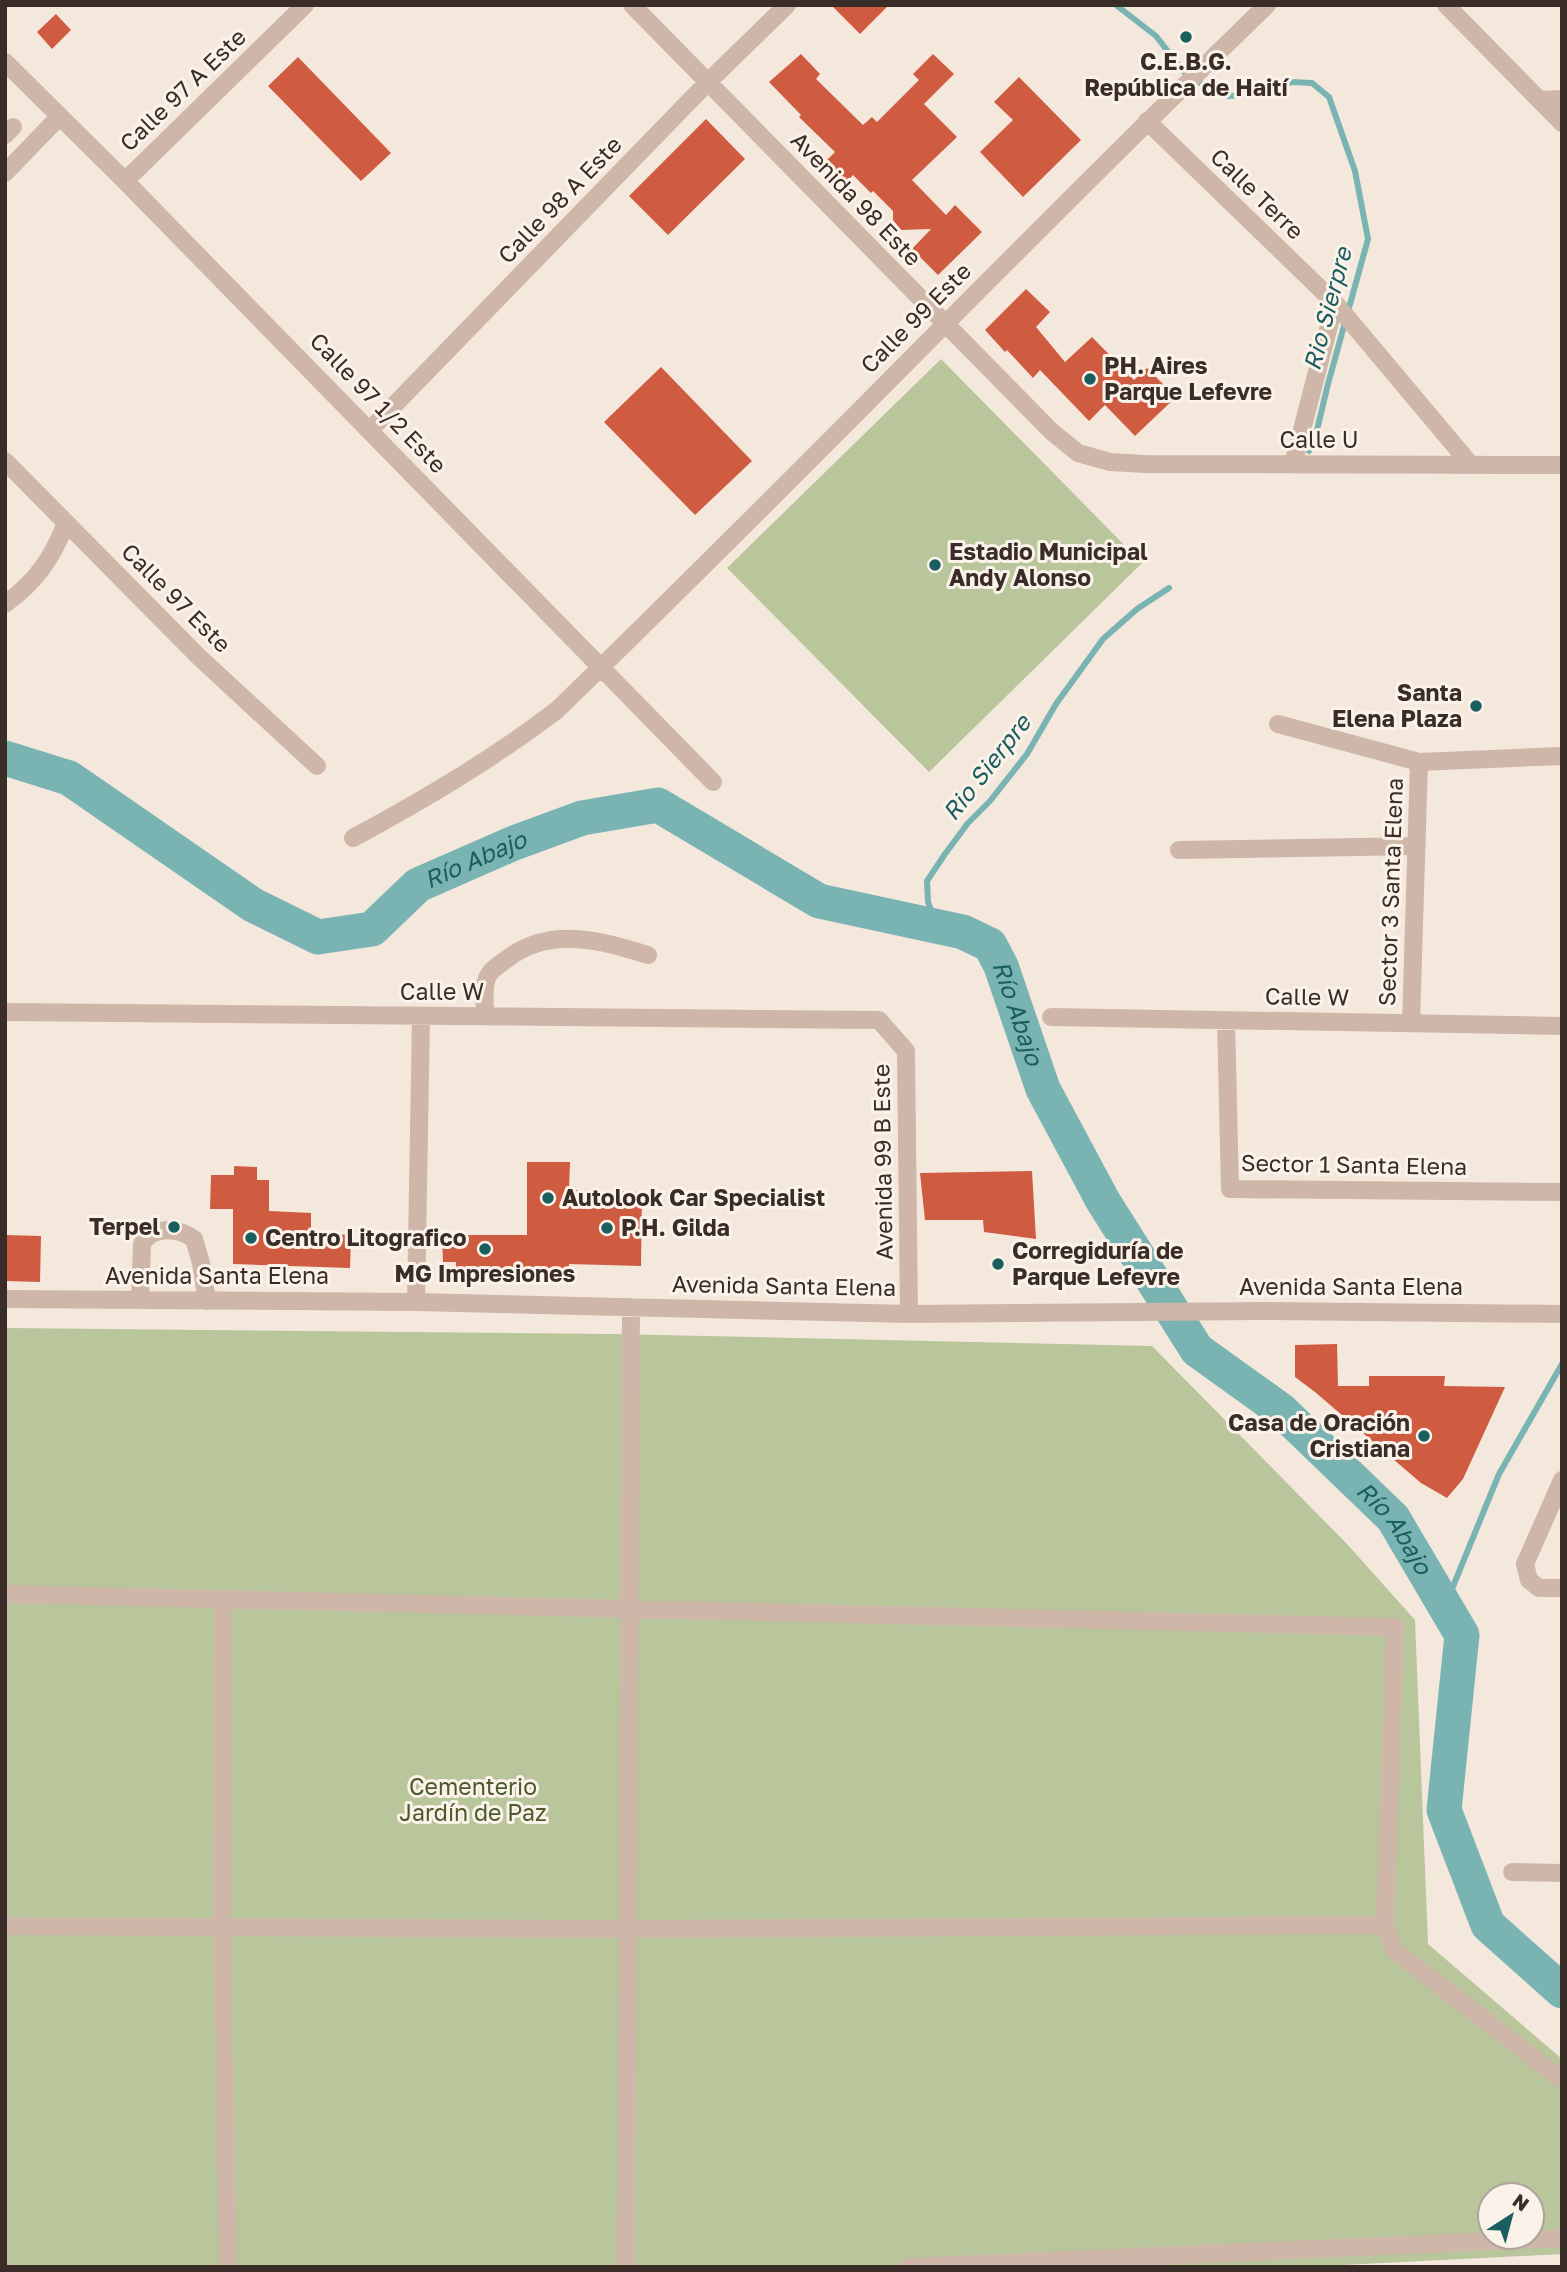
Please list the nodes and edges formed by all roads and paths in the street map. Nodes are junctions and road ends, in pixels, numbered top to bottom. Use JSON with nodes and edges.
{"nodes":[{"id":1,"x":305,"y":5,"type":"edge"},
{"id":2,"x":632,"y":5,"type":"edge"},
{"id":3,"x":786,"y":5,"type":"edge"},
{"id":4,"x":1267,"y":5,"type":"edge"},
{"id":5,"x":1446,"y":5,"type":"edge"},
{"id":6,"x":5,"y":62,"type":"edge"},
{"id":7,"x":708,"y":82,"type":"junction"},
{"id":8,"x":1562,"y":99,"type":"edge"},
{"id":9,"x":1540,"y":100,"type":"junction"},
{"id":10,"x":60,"y":116,"type":"junction"},
{"id":11,"x":1147,"y":121,"type":"junction"},
{"id":12,"x":1562,"y":123,"type":"edge"},
{"id":13,"x":5,"y":173,"type":"edge"},
{"id":14,"x":125,"y":181,"type":"junction"},
{"id":15,"x":1337,"y":306,"type":"junction"},
{"id":16,"x":945,"y":325,"type":"junction"},
{"id":17,"x":370,"y":430,"type":"junction"},
{"id":18,"x":1078,"y":453,"type":"joint"},
{"id":19,"x":5,"y":461,"type":"edge"},
{"id":20,"x":1293,"y":464,"type":"junction"},
{"id":21,"x":1471,"y":465,"type":"junction"},
{"id":22,"x":1562,"y":465,"type":"edge"},
{"id":23,"x":66,"y":523,"type":"junction"},
{"id":24,"x":5,"y":604,"type":"edge"},
{"id":25,"x":601,"y":667,"type":"junction"},
{"id":26,"x":1278,"y":724,"type":"dead end"},
{"id":27,"x":1562,"y":756,"type":"edge"},
{"id":28,"x":1419,"y":762,"type":"junction"},
{"id":29,"x":317,"y":766,"type":"dead end"},
{"id":30,"x":713,"y":782,"type":"dead end"},
{"id":31,"x":354,"y":838,"type":"dead end"},
{"id":32,"x":1416,"y":846,"type":"junction"},
{"id":33,"x":1179,"y":850,"type":"dead end"},
{"id":34,"x":648,"y":955,"type":"dead end"},
{"id":35,"x":5,"y":1012,"type":"edge"},
{"id":36,"x":485,"y":1016,"type":"junction"},
{"id":37,"x":421,"y":1017,"type":"junction"},
{"id":38,"x":1051,"y":1017,"type":"dead end"},
{"id":39,"x":879,"y":1020,"type":"joint"},
{"id":40,"x":1226,"y":1020,"type":"junction"},
{"id":41,"x":1412,"y":1023,"type":"junction"},
{"id":42,"x":1562,"y":1026,"type":"edge"},
{"id":43,"x":1562,"y":1192,"type":"edge"},
{"id":44,"x":5,"y":1299,"type":"edge"},
{"id":45,"x":140,"y":1300,"type":"junction"},
{"id":46,"x":207,"y":1301,"type":"junction"},
{"id":47,"x":416,"y":1302,"type":"junction"},
{"id":48,"x":631,"y":1307,"type":"junction"},
{"id":49,"x":909,"y":1314,"type":"junction"},
{"id":50,"x":1562,"y":1314,"type":"edge"},
{"id":51,"x":1562,"y":1480,"type":"edge"},
{"id":52,"x":1562,"y":1588,"type":"edge"},
{"id":53,"x":5,"y":1594,"type":"edge"},
{"id":54,"x":223,"y":1599,"type":"junction"},
{"id":55,"x":630,"y":1610,"type":"junction"},
{"id":56,"x":1513,"y":1872,"type":"dead end"},
{"id":57,"x":1562,"y":1872,"type":"edge"},
{"id":58,"x":1385,"y":1925,"type":"junction"},
{"id":59,"x":5,"y":1926,"type":"edge"},
{"id":60,"x":222,"y":1927,"type":"junction"},
{"id":61,"x":628,"y":1929,"type":"junction"},
{"id":62,"x":1562,"y":2080,"type":"edge"},
{"id":63,"x":1562,"y":2238,"type":"edge"},
{"id":64,"x":228,"y":2267,"type":"edge"},
{"id":65,"x":626,"y":2267,"type":"edge"},
{"id":66,"x":909,"y":2267,"type":"edge"}],
"edges":[{"from":1,"to":14,"type":"street","name":"Calle 97 A Este"},
{"from":2,"to":7,"type":"street","name":"Avenida 98 Este"},
{"from":3,"to":7,"type":"street","name":"Calle 98 A Este"},
{"from":4,"to":11,"type":"street","name":"Calle 99 Este"},
{"from":5,"to":9,"type":"street"},
{"from":6,"to":10,"type":"street","name":"Calle 97 1/2 Este"},
{"from":7,"to":16,"type":"street","name":"Avenida 98 Este"},
{"from":7,"to":17,"type":"street","name":"Calle 98 A Este"},
{"from":8,"to":9,"type":"street"},
{"from":9,"to":12,"type":"street"},
{"from":10,"to":13,"type":"street"},
{"from":10,"to":14,"type":"street","name":"Calle 97 1/2 Este"},
{"from":11,"to":15,"type":"street","name":"Calle Terre"},
{"from":11,"to":16,"type":"street","name":"Calle 99 Este"},
{"from":14,"to":17,"type":"street","name":"Calle 97 1/2 Este"},
{"from":15,"to":20,"type":"street"},
{"from":15,"to":21,"type":"street","name":"Calle Terre"},
{"from":16,"to":18,"type":"street","name":"Avenida 98 Este"},
{"from":16,"to":25,"type":"street","name":"Calle 99 Este"},
{"from":17,"to":25,"type":"street","name":"Calle 97 1/2 Este"},
{"from":18,"to":20,"type":"street","name":"Calle U"},
{"from":19,"to":23,"type":"street","name":"Calle 97 Este"},
{"from":20,"to":21,"type":"street","name":"Calle U"},
{"from":21,"to":22,"type":"street","name":"Calle U"},
{"from":23,"to":24,"type":"street"},
{"from":23,"to":29,"type":"street","name":"Calle 97 Este"},
{"from":25,"to":30,"type":"street","name":"Calle 97 1/2 Este"},
{"from":25,"to":31,"type":"street","name":"Calle 99 Este"},
{"from":26,"to":28,"type":"street"},
{"from":27,"to":28,"type":"street"},
{"from":28,"to":32,"type":"street","name":"Sector 3 Santa Elena"},
{"from":32,"to":33,"type":"street"},
{"from":32,"to":41,"type":"street","name":"Sector 3 Santa Elena"},
{"from":34,"to":36,"type":"street"},
{"from":35,"to":37,"type":"street","name":"Calle W"},
{"from":36,"to":37,"type":"street","name":"Calle W"},
{"from":36,"to":39,"type":"street","name":"Calle W"},
{"from":37,"to":47,"type":"street"},
{"from":38,"to":40,"type":"street","name":"Calle W"},
{"from":39,"to":49,"type":"street","name":"Avenida 99 B Este"},
{"from":40,"to":41,"type":"street","name":"Calle W"},
{"from":40,"to":43,"type":"street","name":"Sector 1 Santa Elena"},
{"from":41,"to":42,"type":"street","name":"Calle W"},
{"from":44,"to":45,"type":"street","name":"Avenida Santa Elena"},
{"from":45,"to":46,"type":"street","name":"Avenida Santa Elena"},
{"from":45,"to":46,"type":"street"},
{"from":46,"to":47,"type":"street","name":"Avenida Santa Elena"},
{"from":47,"to":48,"type":"street","name":"Avenida Santa Elena"},
{"from":48,"to":49,"type":"street","name":"Avenida Santa Elena"},
{"from":48,"to":55,"type":"street"},
{"from":49,"to":50,"type":"street","name":"Avenida Santa Elena"},
{"from":51,"to":52,"type":"street"},
{"from":53,"to":54,"type":"street"},
{"from":54,"to":55,"type":"street"},
{"from":54,"to":60,"type":"street"},
{"from":55,"to":58,"type":"street"},
{"from":55,"to":61,"type":"street"},
{"from":56,"to":57,"type":"street"},
{"from":58,"to":61,"type":"street"},
{"from":58,"to":62,"type":"street"},
{"from":59,"to":60,"type":"street"},
{"from":60,"to":61,"type":"street"},
{"from":60,"to":64,"type":"street"},
{"from":61,"to":65,"type":"street"},
{"from":63,"to":66,"type":"street"}]}
